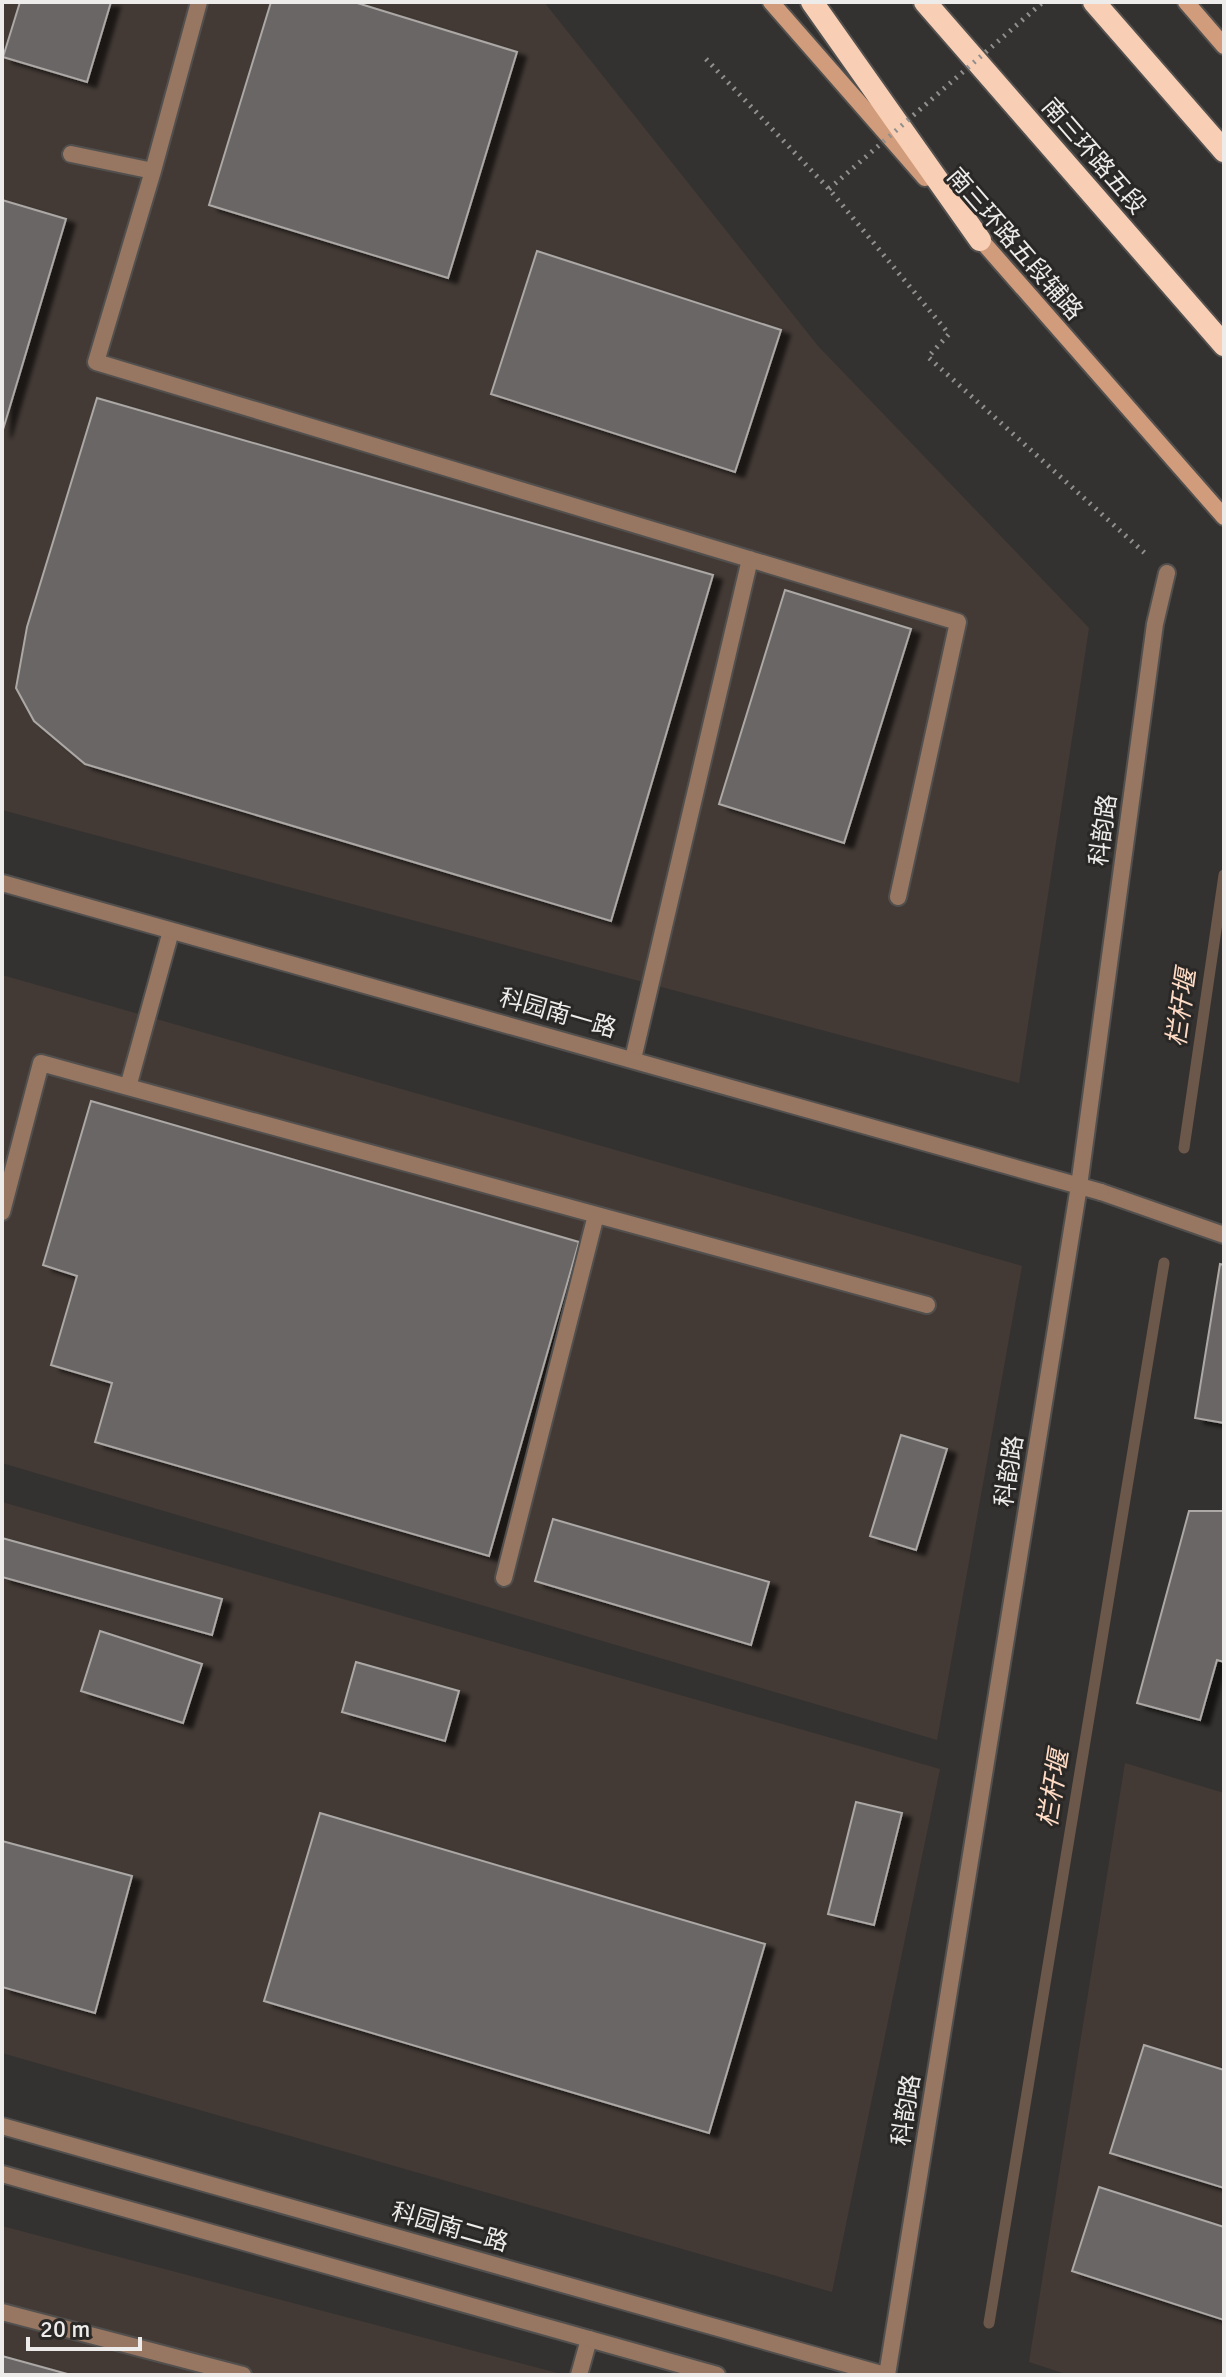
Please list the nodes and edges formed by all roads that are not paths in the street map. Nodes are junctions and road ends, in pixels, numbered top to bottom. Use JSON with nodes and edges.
{"nodes":[{"id":1,"x":199,"y":2,"type":"edge"},
{"id":2,"x":771,"y":2,"type":"edge"},
{"id":3,"x":812,"y":2,"type":"edge"},
{"id":4,"x":925,"y":2,"type":"edge"},
{"id":5,"x":1094,"y":2,"type":"edge"},
{"id":6,"x":1186,"y":2,"type":"edge"},
{"id":7,"x":1224,"y":46,"type":"edge"},
{"id":8,"x":1224,"y":151,"type":"edge"},
{"id":9,"x":71,"y":154,"type":"dead end"},
{"id":10,"x":153,"y":171,"type":"junction"},
{"id":11,"x":980,"y":240,"type":"junction"},
{"id":12,"x":1224,"y":345,"type":"edge"},
{"id":13,"x":1224,"y":517,"type":"edge"},
{"id":14,"x":750,"y":559,"type":"junction"},
{"id":15,"x":1167,"y":573,"type":"road end"},
{"id":16,"x":2,"y":883,"type":"edge"},
{"id":17,"x":898,"y":897,"type":"dead end"},
{"id":18,"x":171,"y":931,"type":"junction"},
{"id":19,"x":633,"y":1059,"type":"junction"},
{"id":20,"x":128,"y":1087,"type":"junction"},
{"id":21,"x":1079,"y":1186,"type":"junction"},
{"id":22,"x":2,"y":1212,"type":"edge"},
{"id":23,"x":596,"y":1215,"type":"junction"},
{"id":24,"x":1224,"y":1235,"type":"edge"},
{"id":25,"x":927,"y":1305,"type":"dead end"},
{"id":26,"x":504,"y":1578,"type":"dead end"},
{"id":27,"x":2,"y":2126,"type":"edge"},
{"id":28,"x":2,"y":2174,"type":"edge"},
{"id":29,"x":2,"y":2312,"type":"edge"},
{"id":30,"x":589,"y":2339,"type":"junction"},
{"id":31,"x":243,"y":2375,"type":"edge"},
{"id":32,"x":579,"y":2375,"type":"edge"},
{"id":33,"x":717,"y":2375,"type":"edge"},
{"id":34,"x":886,"y":2375,"type":"edge"}],
"edges":[{"from":1,"to":10,"type":"street"},
{"from":2,"to":11,"type":"main road","name":"南三环路五段辅路"},
{"from":3,"to":11,"type":"highway"},
{"from":4,"to":12,"type":"highway","name":"南三环路五段"},
{"from":5,"to":8,"type":"highway"},
{"from":6,"to":7,"type":"main road"},
{"from":9,"to":10,"type":"street"},
{"from":10,"to":14,"type":"street"},
{"from":11,"to":13,"type":"main road","name":"南三环路五段辅路"},
{"from":14,"to":17,"type":"street"},
{"from":14,"to":19,"type":"street"},
{"from":15,"to":21,"type":"street","name":"科韵路"},
{"from":16,"to":18,"type":"street","name":"科园南一路"},
{"from":18,"to":19,"type":"street","name":"科园南一路"},
{"from":18,"to":20,"type":"street"},
{"from":19,"to":21,"type":"street","name":"科园南一路"},
{"from":20,"to":22,"type":"street"},
{"from":20,"to":23,"type":"street"},
{"from":21,"to":24,"type":"street","name":"科园南一路"},
{"from":21,"to":34,"type":"street","name":"科韵路"},
{"from":23,"to":25,"type":"street"},
{"from":23,"to":26,"type":"street"},
{"from":27,"to":34,"type":"street","name":"科园南二路"},
{"from":28,"to":30,"type":"street"},
{"from":29,"to":31,"type":"street"},
{"from":30,"to":32,"type":"street"},
{"from":30,"to":33,"type":"street"}]}
